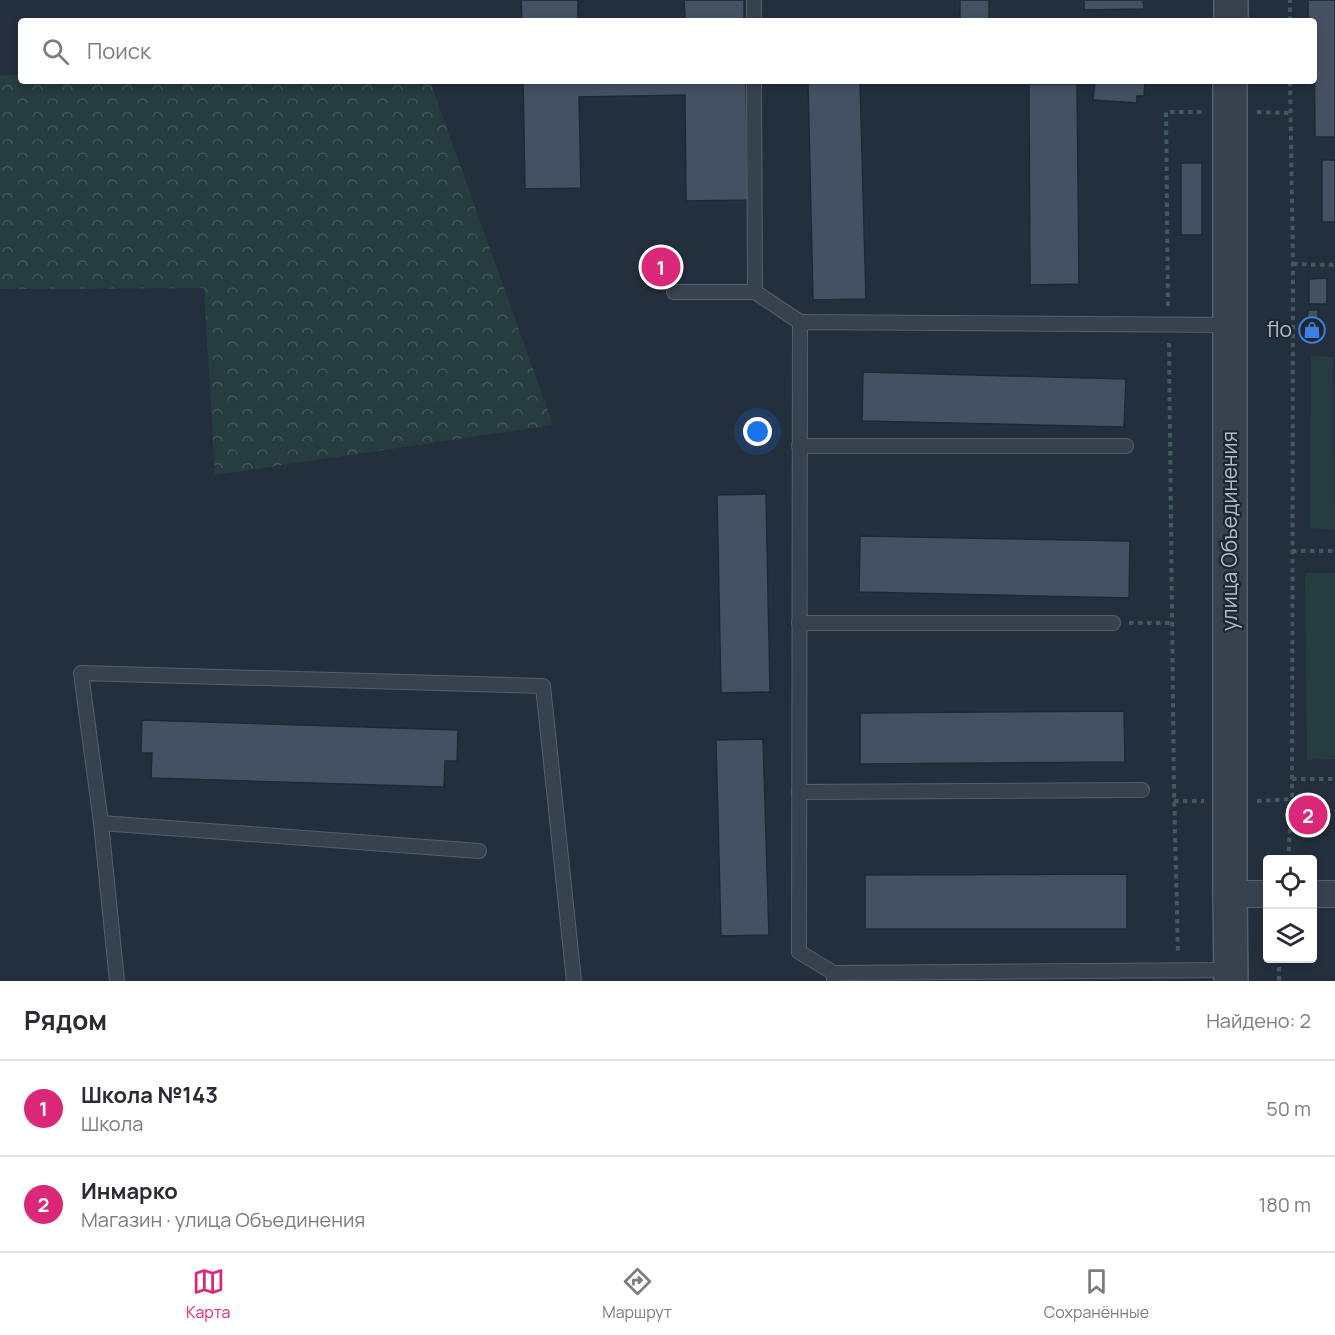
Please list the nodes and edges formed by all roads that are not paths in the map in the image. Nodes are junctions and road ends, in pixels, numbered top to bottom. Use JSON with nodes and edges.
{"nodes":[{"id":1,"x":754,"y":0,"type":"edge"},
{"id":2,"x":1231,"y":0,"type":"edge"},
{"id":3,"x":754,"y":18,"type":"edge"},
{"id":4,"x":1231,"y":18,"type":"edge"},
{"id":5,"x":754,"y":84,"type":"edge"},
{"id":6,"x":1230,"y":84,"type":"edge"},
{"id":7,"x":674,"y":292,"type":"dead end"},
{"id":8,"x":755,"y":292,"type":"junction"},
{"id":9,"x":800,"y":322,"type":"junction"},
{"id":10,"x":1231,"y":325,"type":"junction"},
{"id":11,"x":799,"y":446,"type":"junction"},
{"id":12,"x":1126,"y":446,"type":"dead end"},
{"id":13,"x":799,"y":622,"type":"junction"},
{"id":14,"x":1113,"y":622,"type":"road end"},
{"id":15,"x":1142,"y":790,"type":"dead end"},
{"id":16,"x":799,"y":792,"type":"junction"},
{"id":17,"x":101,"y":823,"type":"junction"},
{"id":18,"x":479,"y":851,"type":"dead end"},
{"id":19,"x":1230,"y":894,"type":"junction"},
{"id":20,"x":1263,"y":894,"type":"edge"},
{"id":21,"x":1317,"y":894,"type":"edge"},
{"id":22,"x":1335,"y":894,"type":"edge"},
{"id":23,"x":1231,"y":976,"type":"edge"},
{"id":24,"x":834,"y":977,"type":"edge"},
{"id":25,"x":117,"y":981,"type":"edge"},
{"id":26,"x":574,"y":981,"type":"edge"}],
"edges":[{"from":1,"to":3,"type":"lane"},
{"from":2,"to":4,"type":"street"},
{"from":5,"to":8,"type":"lane"},
{"from":6,"to":10,"type":"street","name":"улица Объединения"},
{"from":7,"to":8,"type":"lane"},
{"from":8,"to":9,"type":"lane"},
{"from":9,"to":10,"type":"lane"},
{"from":9,"to":11,"type":"lane"},
{"from":10,"to":19,"type":"street","name":"улица Объединения"},
{"from":11,"to":12,"type":"lane"},
{"from":11,"to":13,"type":"lane"},
{"from":13,"to":14,"type":"lane"},
{"from":13,"to":16,"type":"lane"},
{"from":15,"to":16,"type":"lane"},
{"from":16,"to":24,"type":"lane"},
{"from":17,"to":18,"type":"lane"},
{"from":17,"to":25,"type":"lane"},
{"from":17,"to":26,"type":"lane"},
{"from":19,"to":20,"type":"street"},
{"from":19,"to":23,"type":"street","name":"улица Объединения"},
{"from":21,"to":22,"type":"street"},
{"from":23,"to":24,"type":"lane"}]}
